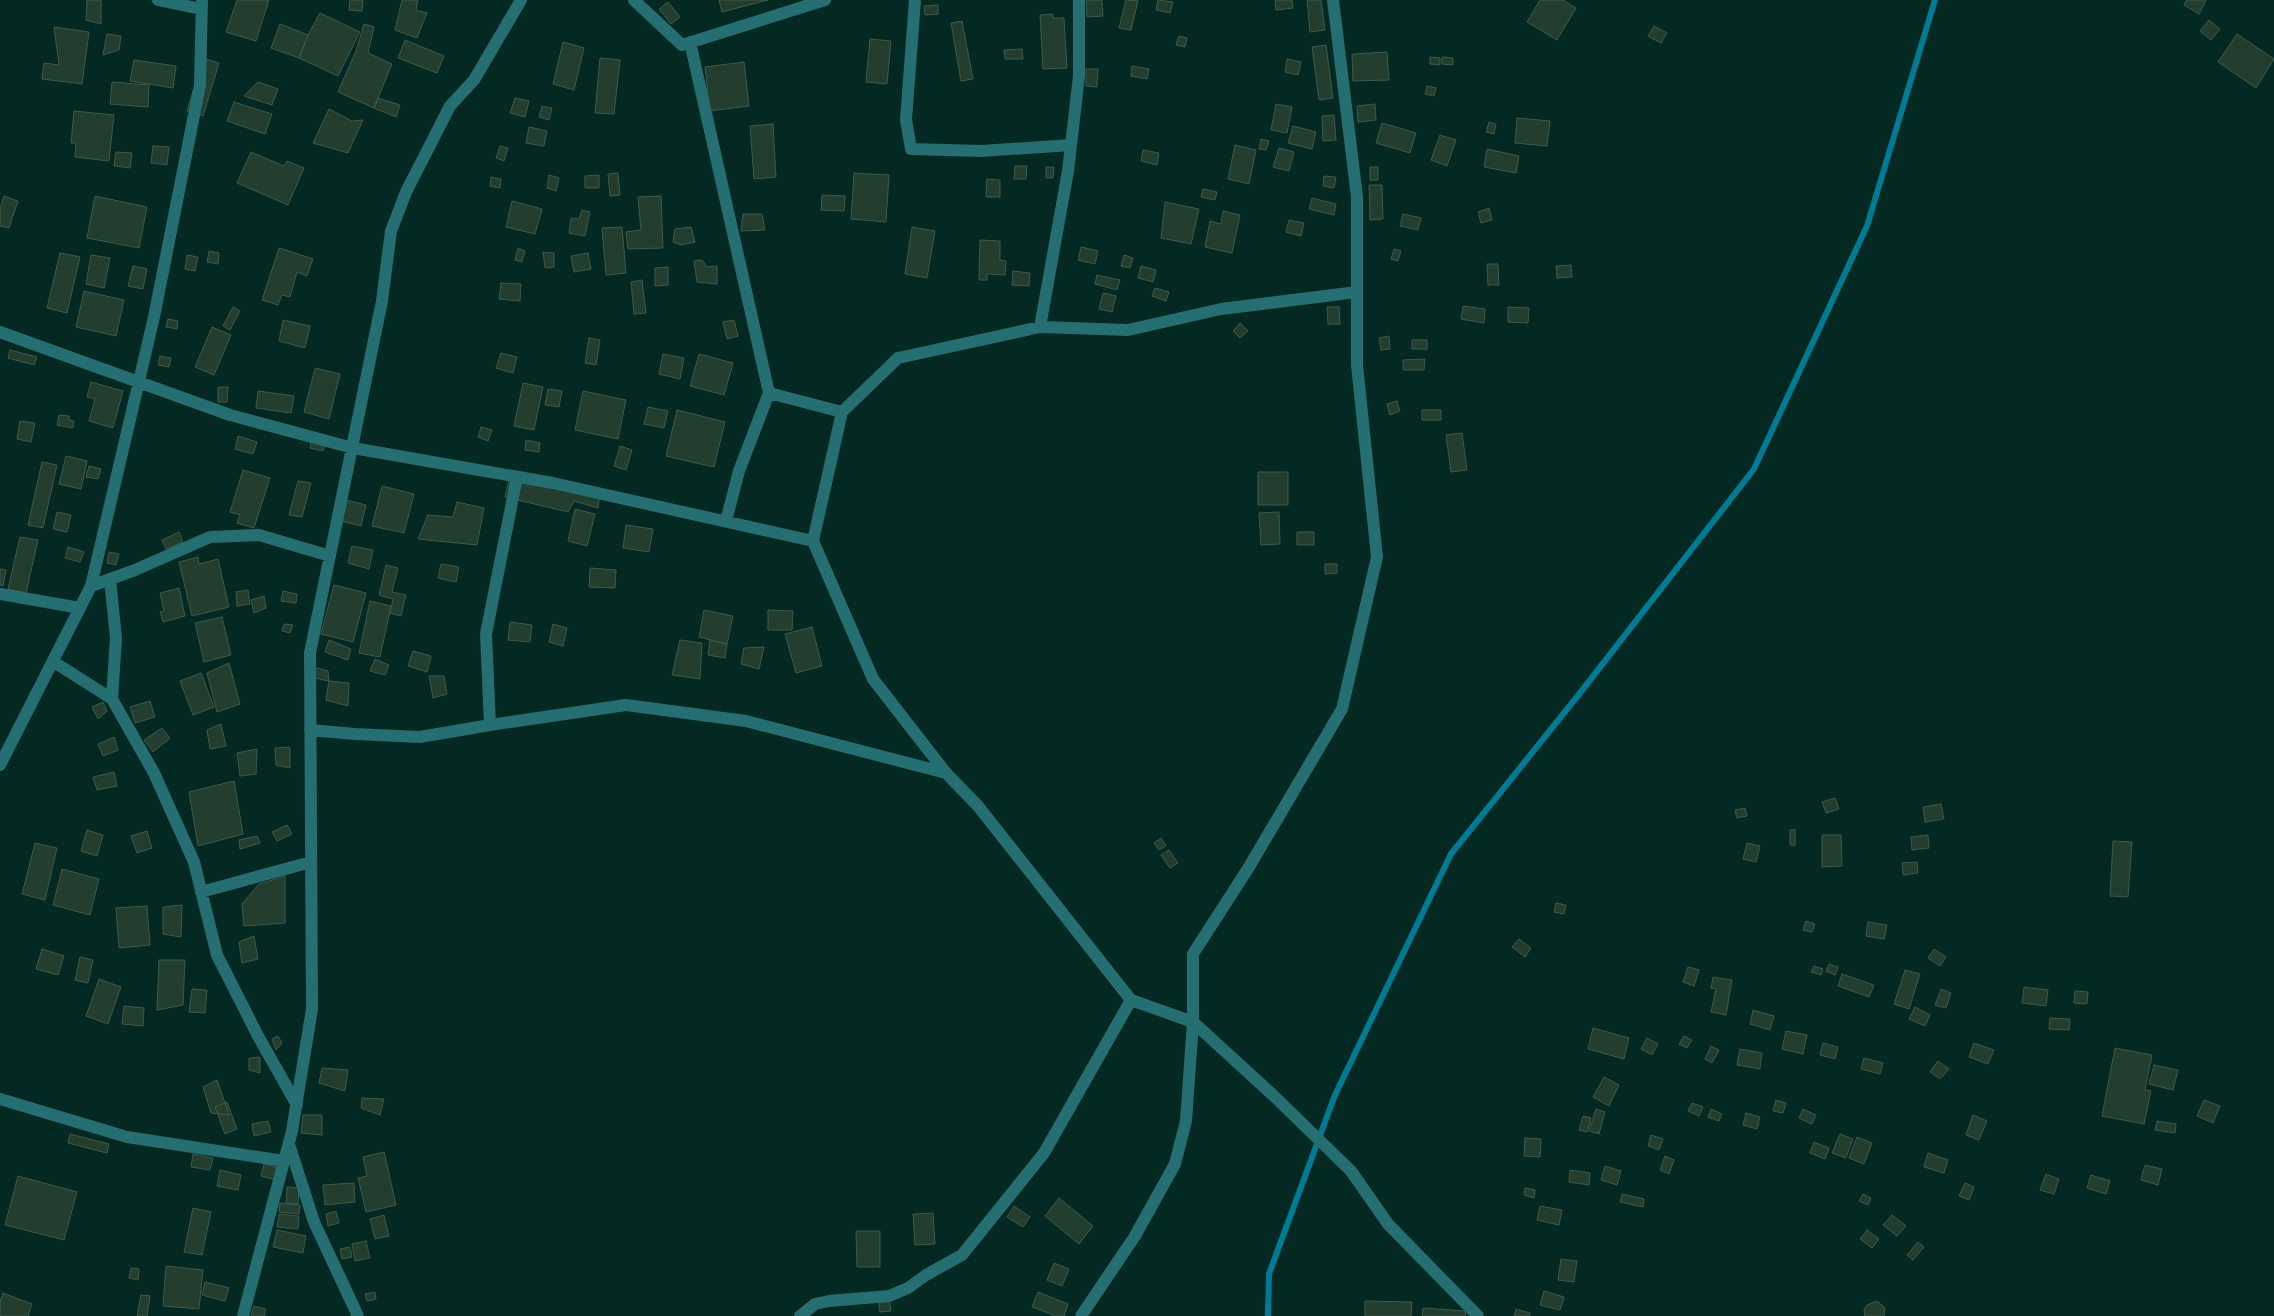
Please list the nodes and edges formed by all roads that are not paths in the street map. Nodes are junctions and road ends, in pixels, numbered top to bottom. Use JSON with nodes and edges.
{"nodes":[{"id":1,"x":158,"y":0,"type":"edge"},
{"id":2,"x":521,"y":0,"type":"edge"},
{"id":3,"x":634,"y":0,"type":"edge"},
{"id":4,"x":825,"y":0,"type":"edge"},
{"id":5,"x":915,"y":0,"type":"edge"},
{"id":6,"x":1079,"y":0,"type":"edge"},
{"id":7,"x":1333,"y":0,"type":"edge"},
{"id":8,"x":201,"y":4,"type":"edge"},
{"id":9,"x":690,"y":42,"type":"junction"},
{"id":10,"x":1071,"y":144,"type":"junction"},
{"id":11,"x":1357,"y":292,"type":"junction"},
{"id":12,"x":1040,"y":327,"type":"junction"},
{"id":13,"x":0,"y":332,"type":"edge"},
{"id":14,"x":139,"y":382,"type":"junction"},
{"id":15,"x":769,"y":393,"type":"junction"},
{"id":16,"x":842,"y":412,"type":"junction"},
{"id":17,"x":353,"y":448,"type":"junction"},
{"id":18,"x":517,"y":477,"type":"junction"},
{"id":19,"x":726,"y":521,"type":"junction"},
{"id":20,"x":813,"y":541,"type":"junction"},
{"id":21,"x":330,"y":556,"type":"junction"},
{"id":22,"x":110,"y":579,"type":"junction"},
{"id":23,"x":91,"y":586,"type":"junction"},
{"id":24,"x":0,"y":594,"type":"edge"},
{"id":25,"x":80,"y":608,"type":"junction"},
{"id":26,"x":54,"y":662,"type":"junction"},
{"id":27,"x":112,"y":699,"type":"junction"},
{"id":28,"x":490,"y":725,"type":"junction"},
{"id":29,"x":310,"y":730,"type":"junction"},
{"id":30,"x":0,"y":765,"type":"edge"},
{"id":31,"x":946,"y":772,"type":"junction"},
{"id":32,"x":311,"y":862,"type":"junction"},
{"id":33,"x":201,"y":892,"type":"junction"},
{"id":34,"x":1131,"y":1000,"type":"junction"},
{"id":35,"x":1193,"y":1022,"type":"junction"},
{"id":36,"x":0,"y":1099,"type":"edge"},
{"id":37,"x":297,"y":1105,"type":"junction"},
{"id":38,"x":289,"y":1144,"type":"junction"},
{"id":39,"x":284,"y":1161,"type":"junction"},
{"id":40,"x":243,"y":1316,"type":"edge"},
{"id":41,"x":358,"y":1316,"type":"edge"},
{"id":42,"x":800,"y":1316,"type":"edge"},
{"id":43,"x":1081,"y":1316,"type":"edge"},
{"id":44,"x":1478,"y":1316,"type":"edge"}],
"edges":[{"from":1,"to":8,"type":"street"},
{"from":2,"to":17,"type":"street"},
{"from":3,"to":9,"type":"street"},
{"from":4,"to":9,"type":"street"},
{"from":5,"to":10,"type":"street"},
{"from":6,"to":10,"type":"street"},
{"from":7,"to":11,"type":"street"},
{"from":8,"to":14,"type":"street"},
{"from":9,"to":15,"type":"street"},
{"from":10,"to":12,"type":"street"},
{"from":11,"to":12,"type":"street"},
{"from":11,"to":35,"type":"street"},
{"from":12,"to":16,"type":"street"},
{"from":13,"to":14,"type":"street"},
{"from":14,"to":17,"type":"street"},
{"from":14,"to":23,"type":"street"},
{"from":15,"to":16,"type":"street"},
{"from":15,"to":19,"type":"street"},
{"from":16,"to":20,"type":"street"},
{"from":17,"to":18,"type":"street"},
{"from":17,"to":21,"type":"street"},
{"from":18,"to":19,"type":"street"},
{"from":18,"to":28,"type":"street"},
{"from":19,"to":20,"type":"street"},
{"from":20,"to":31,"type":"street"},
{"from":21,"to":22,"type":"street"},
{"from":21,"to":29,"type":"street"},
{"from":22,"to":23,"type":"street"},
{"from":22,"to":27,"type":"street"},
{"from":23,"to":25,"type":"street"},
{"from":24,"to":25,"type":"street"},
{"from":25,"to":26,"type":"street"},
{"from":26,"to":27,"type":"street"},
{"from":26,"to":30,"type":"street"},
{"from":27,"to":33,"type":"street"},
{"from":28,"to":29,"type":"street"},
{"from":28,"to":31,"type":"street"},
{"from":29,"to":32,"type":"street"},
{"from":31,"to":34,"type":"street"},
{"from":32,"to":33,"type":"street"},
{"from":32,"to":37,"type":"street"},
{"from":33,"to":37,"type":"street"},
{"from":34,"to":35,"type":"street"},
{"from":34,"to":42,"type":"street"},
{"from":35,"to":43,"type":"street"},
{"from":35,"to":44,"type":"street"},
{"from":36,"to":39,"type":"street"},
{"from":37,"to":38,"type":"street"},
{"from":38,"to":39,"type":"street"},
{"from":38,"to":41,"type":"street"},
{"from":39,"to":40,"type":"street"}]}
